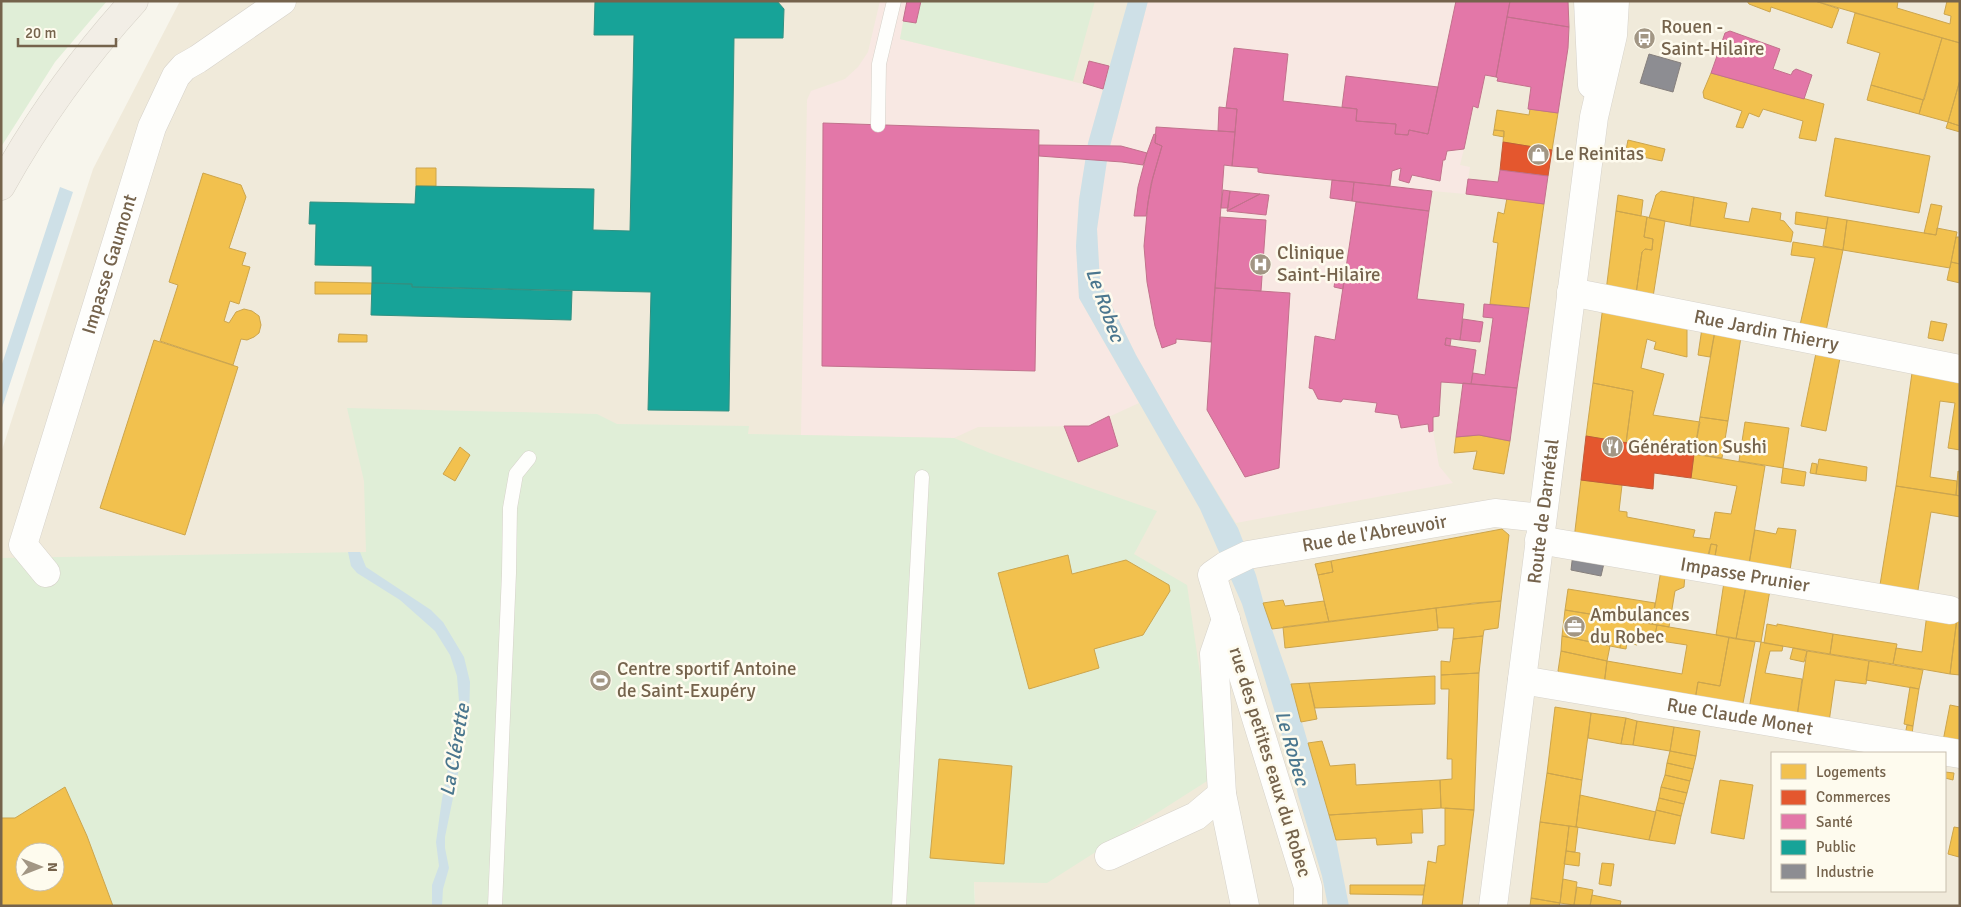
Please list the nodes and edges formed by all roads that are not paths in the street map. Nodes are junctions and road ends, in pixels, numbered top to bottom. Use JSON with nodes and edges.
{"nodes":[{"id":1,"x":134,"y":1,"type":"edge"},
{"id":2,"x":282,"y":1,"type":"edge"},
{"id":3,"x":894,"y":1,"type":"edge"},
{"id":4,"x":1588,"y":1,"type":"edge"},
{"id":5,"x":1615,"y":1,"type":"edge"},
{"id":6,"x":1594,"y":117,"type":"junction"},
{"id":7,"x":878,"y":125,"type":"dead end"},
{"id":8,"x":1,"y":186,"type":"edge"},
{"id":9,"x":1572,"y":292,"type":"junction"},
{"id":10,"x":1960,"y":369,"type":"edge"},
{"id":11,"x":529,"y":458,"type":"dead end"},
{"id":12,"x":922,"y":477,"type":"dead end"},
{"id":13,"x":1541,"y":529,"type":"junction"},
{"id":14,"x":46,"y":573,"type":"dead end"},
{"id":15,"x":1212,"y":575,"type":"joint"},
{"id":16,"x":1950,"y":610,"type":"dead end"},
{"id":17,"x":1226,"y":619,"type":"junction"},
{"id":18,"x":1522,"y":680,"type":"junction"},
{"id":19,"x":1960,"y":754,"type":"edge"},
{"id":20,"x":1222,"y":794,"type":"junction"},
{"id":21,"x":1109,"y":856,"type":"dead end"},
{"id":22,"x":494,"y":906,"type":"edge"},
{"id":23,"x":899,"y":906,"type":"edge"},
{"id":24,"x":1246,"y":906,"type":"edge"},
{"id":25,"x":1308,"y":906,"type":"edge"},
{"id":26,"x":1493,"y":906,"type":"edge"}],
"edges":[{"from":1,"to":8,"type":"highway"},
{"from":2,"to":14,"type":"street","name":"Impasse Gaumont"},
{"from":3,"to":7,"type":"lane"},
{"from":4,"to":6,"type":"street","name":"Route de Darnétal"},
{"from":5,"to":6,"type":"street","name":"Route de Darnétal"},
{"from":6,"to":9,"type":"street","name":"Route de Darnétal"},
{"from":9,"to":10,"type":"street","name":"Rue Jardin Thierry"},
{"from":9,"to":13,"type":"street","name":"Route de Darnétal"},
{"from":11,"to":22,"type":"lane"},
{"from":12,"to":23,"type":"lane"},
{"from":13,"to":15,"type":"street","name":"Rue de l'Abreuvoir"},
{"from":13,"to":16,"type":"street","name":"Impasse Prunier"},
{"from":13,"to":18,"type":"street","name":"Route de Darnétal"},
{"from":15,"to":17,"type":"street","name":"rue des petites eaux du Robec"},
{"from":17,"to":20,"type":"street"},
{"from":17,"to":25,"type":"street","name":"rue des petites eaux du Robec"},
{"from":18,"to":19,"type":"street","name":"Rue Claude Monet"},
{"from":18,"to":26,"type":"street","name":"Route de Darnétal"},
{"from":20,"to":21,"type":"street"},
{"from":20,"to":24,"type":"street"}]}
